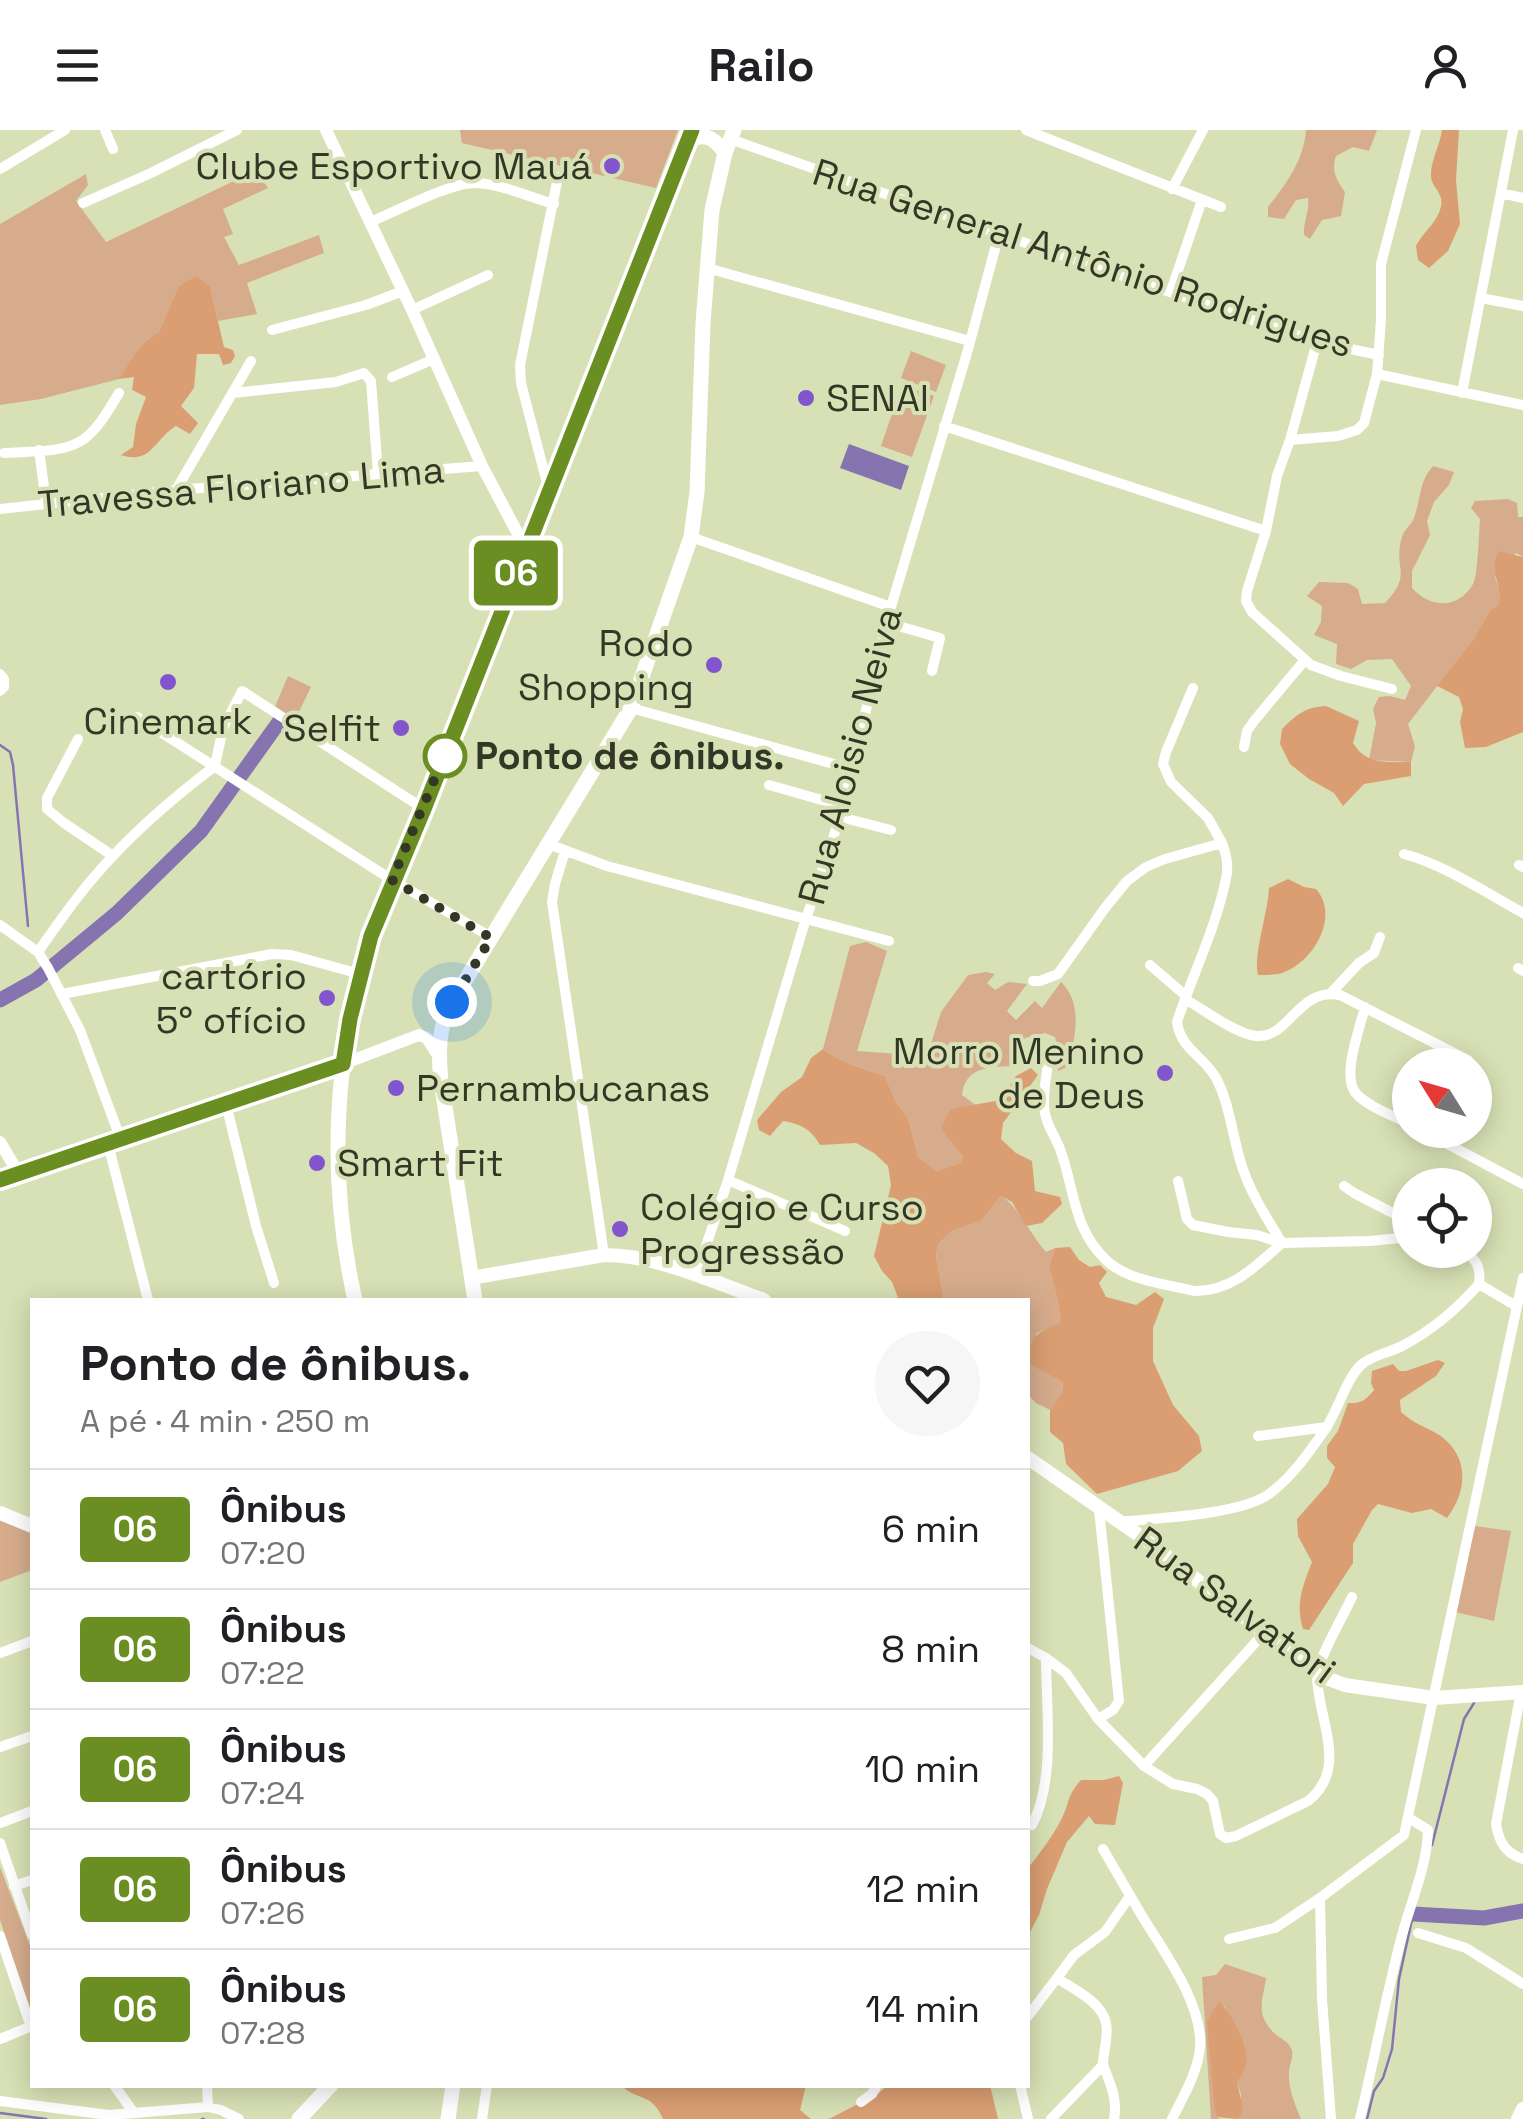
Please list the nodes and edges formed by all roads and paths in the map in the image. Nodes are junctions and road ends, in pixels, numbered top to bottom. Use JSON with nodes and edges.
{"nodes":[{"id":1,"x":66,"y":130,"type":"edge"},
{"id":2,"x":104,"y":130,"type":"edge"},
{"id":3,"x":237,"y":130,"type":"edge"},
{"id":4,"x":326,"y":130,"type":"edge"},
{"id":5,"x":715,"y":130,"type":"edge"},
{"id":6,"x":1026,"y":130,"type":"edge"},
{"id":7,"x":1204,"y":130,"type":"edge"},
{"id":8,"x":1416,"y":130,"type":"edge"},
{"id":9,"x":1514,"y":130,"type":"edge"},
{"id":10,"x":1049,"y":134,"type":"edge"},
{"id":11,"x":690,"y":136,"type":"edge"},
{"id":12,"x":730,"y":141,"type":"edge"},
{"id":13,"x":113,"y":148,"type":"dead end"},
{"id":14,"x":0,"y":169,"type":"edge"},
{"id":15,"x":558,"y":176,"type":"dead end"},
{"id":16,"x":1172,"y":189,"type":"junction"},
{"id":17,"x":1501,"y":193,"type":"junction"},
{"id":18,"x":1523,"y":198,"type":"edge"},
{"id":19,"x":1202,"y":200,"type":"junction"},
{"id":20,"x":82,"y":204,"type":"dead end"},
{"id":21,"x":554,"y":204,"type":"junction"},
{"id":22,"x":1221,"y":208,"type":"dead end"},
{"id":23,"x":370,"y":222,"type":"junction"},
{"id":24,"x":999,"y":234,"type":"junction"},
{"id":25,"x":707,"y":268,"type":"junction"},
{"id":26,"x":488,"y":276,"type":"dead end"},
{"id":27,"x":403,"y":291,"type":"junction"},
{"id":28,"x":1171,"y":291,"type":"junction"},
{"id":29,"x":1481,"y":298,"type":"junction"},
{"id":30,"x":1523,"y":306,"type":"edge"},
{"id":31,"x":412,"y":310,"type":"junction"},
{"id":32,"x":272,"y":330,"type":"dead end"},
{"id":33,"x":970,"y":341,"type":"junction"},
{"id":34,"x":1317,"y":342,"type":"junction"},
{"id":35,"x":1379,"y":355,"type":"junction"},
{"id":36,"x":434,"y":359,"type":"junction"},
{"id":37,"x":250,"y":361,"type":"dead end"},
{"id":38,"x":1377,"y":374,"type":"junction"},
{"id":39,"x":392,"y":377,"type":"dead end"},
{"id":40,"x":1462,"y":392,"type":"junction"},
{"id":41,"x":118,"y":393,"type":"dead end"},
{"id":42,"x":233,"y":393,"type":"junction"},
{"id":43,"x":1523,"y":405,"type":"edge"},
{"id":44,"x":944,"y":426,"type":"junction"},
{"id":45,"x":1290,"y":440,"type":"junction"},
{"id":46,"x":39,"y":450,"type":"junction"},
{"id":47,"x":4,"y":454,"type":"dead end"},
{"id":48,"x":482,"y":466,"type":"junction"},
{"id":49,"x":378,"y":474,"type":"junction"},
{"id":50,"x":176,"y":490,"type":"junction"},
{"id":51,"x":550,"y":492,"type":"junction"},
{"id":52,"x":46,"y":502,"type":"junction"},
{"id":53,"x":0,"y":509,"type":"edge"},
{"id":54,"x":1266,"y":531,"type":"junction"},
{"id":55,"x":692,"y":537,"type":"junction"},
{"id":56,"x":526,"y":549,"type":"junction"},
{"id":57,"x":892,"y":608,"type":"junction"},
{"id":58,"x":888,"y":623,"type":"junction"},
{"id":59,"x":1304,"y":661,"type":"junction"},
{"id":60,"x":932,"y":671,"type":"dead end"},
{"id":61,"x":0,"y":674,"type":"edge"},
{"id":62,"x":1192,"y":688,"type":"dead end"},
{"id":63,"x":1392,"y":689,"type":"dead end"},
{"id":64,"x":0,"y":692,"type":"edge"},
{"id":65,"x":631,"y":708,"type":"junction"},
{"id":66,"x":138,"y":717,"type":"dead end"},
{"id":67,"x":78,"y":739,"type":"dead end"},
{"id":68,"x":1244,"y":747,"type":"dead end"},
{"id":69,"x":215,"y":766,"type":"junction"},
{"id":70,"x":852,"y":769,"type":"junction"},
{"id":71,"x":769,"y":785,"type":"dead end"},
{"id":72,"x":424,"y":809,"type":"junction"},
{"id":73,"x":842,"y":812,"type":"junction"},
{"id":74,"x":891,"y":830,"type":"dead end"},
{"id":75,"x":1222,"y":843,"type":"junction"},
{"id":76,"x":548,"y":844,"type":"junction"},
{"id":77,"x":565,"y":851,"type":"junction"},
{"id":78,"x":1404,"y":854,"type":"dead end"},
{"id":79,"x":113,"y":856,"type":"junction"},
{"id":80,"x":392,"y":880,"type":"junction"},
{"id":81,"x":1523,"y":912,"type":"edge"},
{"id":82,"x":806,"y":918,"type":"junction"},
{"id":83,"x":0,"y":925,"type":"edge"},
{"id":84,"x":491,"y":938,"type":"junction"},
{"id":85,"x":1380,"y":938,"type":"dead end"},
{"id":86,"x":890,"y":941,"type":"dead end"},
{"id":87,"x":40,"y":955,"type":"junction"},
{"id":88,"x":1150,"y":965,"type":"dead end"},
{"id":89,"x":360,"y":974,"type":"junction"},
{"id":90,"x":1032,"y":980,"type":"dead end"},
{"id":91,"x":60,"y":988,"type":"junction"},
{"id":92,"x":1330,"y":993,"type":"junction"},
{"id":93,"x":1186,"y":997,"type":"junction"},
{"id":94,"x":1365,"y":1007,"type":"junction"},
{"id":95,"x":1445,"y":1048,"type":"edge"},
{"id":96,"x":1048,"y":1052,"type":"dead end"},
{"id":97,"x":438,"y":1056,"type":"junction"},
{"id":98,"x":343,"y":1064,"type":"junction"},
{"id":99,"x":226,"y":1104,"type":"junction"},
{"id":100,"x":1392,"y":1115,"type":"edge"},
{"id":101,"x":0,"y":1142,"type":"edge"},
{"id":102,"x":114,"y":1142,"type":"junction"},
{"id":103,"x":1455,"y":1148,"type":"edge"},
{"id":104,"x":19,"y":1174,"type":"junction"},
{"id":105,"x":0,"y":1180,"type":"edge"},
{"id":106,"x":728,"y":1180,"type":"junction"},
{"id":107,"x":1178,"y":1181,"type":"dead end"},
{"id":108,"x":1523,"y":1184,"type":"edge"},
{"id":109,"x":1344,"y":1186,"type":"dead end"},
{"id":110,"x":1392,"y":1213,"type":"edge"},
{"id":111,"x":845,"y":1231,"type":"dead end"},
{"id":112,"x":1392,"y":1239,"type":"edge"},
{"id":113,"x":1282,"y":1243,"type":"junction"},
{"id":114,"x":604,"y":1255,"type":"junction"},
{"id":115,"x":1479,"y":1268,"type":"edge"},
{"id":116,"x":696,"y":1276,"type":"junction"},
{"id":117,"x":472,"y":1278,"type":"junction"},
{"id":118,"x":274,"y":1283,"type":"dead end"},
{"id":119,"x":1479,"y":1284,"type":"junction"},
{"id":120,"x":1522,"y":1284,"type":"edge"},
{"id":121,"x":148,"y":1298,"type":"edge"},
{"id":122,"x":355,"y":1298,"type":"edge"},
{"id":123,"x":475,"y":1298,"type":"edge"},
{"id":124,"x":758,"y":1298,"type":"edge"},
{"id":125,"x":1516,"y":1306,"type":"junction"},
{"id":126,"x":1327,"y":1427,"type":"junction"},
{"id":127,"x":1258,"y":1436,"type":"dead end"},
{"id":128,"x":1030,"y":1459,"type":"edge"},
{"id":129,"x":1099,"y":1509,"type":"junction"},
{"id":130,"x":0,"y":1513,"type":"edge"},
{"id":131,"x":1119,"y":1522,"type":"junction"},
{"id":132,"x":30,"y":1525,"type":"edge"},
{"id":133,"x":1352,"y":1596,"type":"dead end"},
{"id":134,"x":1264,"y":1633,"type":"junction"},
{"id":135,"x":30,"y":1642,"type":"edge"},
{"id":136,"x":1030,"y":1649,"type":"edge"},
{"id":137,"x":0,"y":1653,"type":"edge"},
{"id":138,"x":1046,"y":1658,"type":"junction"},
{"id":139,"x":1316,"y":1672,"type":"junction"},
{"id":140,"x":1522,"y":1692,"type":"edge"},
{"id":141,"x":1434,"y":1698,"type":"junction"},
{"id":142,"x":1098,"y":1719,"type":"junction"},
{"id":143,"x":30,"y":1737,"type":"edge"},
{"id":144,"x":0,"y":1747,"type":"edge"},
{"id":145,"x":1144,"y":1766,"type":"junction"},
{"id":146,"x":30,"y":1812,"type":"edge"},
{"id":147,"x":1409,"y":1818,"type":"junction"},
{"id":148,"x":0,"y":1823,"type":"edge"},
{"id":149,"x":1032,"y":1825,"type":"dead end"},
{"id":150,"x":1404,"y":1835,"type":"junction"},
{"id":151,"x":0,"y":1844,"type":"edge"},
{"id":152,"x":1426,"y":1846,"type":"junction"},
{"id":153,"x":1103,"y":1849,"type":"dead end"},
{"id":154,"x":1523,"y":1859,"type":"edge"},
{"id":155,"x":30,"y":1881,"type":"edge"},
{"id":156,"x":14,"y":1886,"type":"junction"},
{"id":157,"x":1130,"y":1896,"type":"junction"},
{"id":158,"x":1320,"y":1898,"type":"junction"},
{"id":159,"x":30,"y":1930,"type":"edge"},
{"id":160,"x":1418,"y":1933,"type":"dead end"},
{"id":161,"x":0,"y":1936,"type":"edge"},
{"id":162,"x":1229,"y":1940,"type":"dead end"},
{"id":163,"x":1057,"y":1978,"type":"junction"},
{"id":164,"x":1523,"y":1984,"type":"edge"},
{"id":165,"x":1030,"y":2013,"type":"edge"},
{"id":166,"x":30,"y":2020,"type":"edge"},
{"id":167,"x":30,"y":2027,"type":"edge"},
{"id":168,"x":0,"y":2039,"type":"edge"},
{"id":169,"x":1103,"y":2065,"type":"junction"},
{"id":170,"x":116,"y":2088,"type":"edge"},
{"id":171,"x":206,"y":2088,"type":"edge"},
{"id":172,"x":329,"y":2088,"type":"edge"},
{"id":173,"x":453,"y":2088,"type":"edge"},
{"id":174,"x":487,"y":2088,"type":"edge"},
{"id":175,"x":875,"y":2088,"type":"edge"},
{"id":176,"x":1021,"y":2088,"type":"edge"},
{"id":177,"x":0,"y":2101,"type":"edge"},
{"id":178,"x":861,"y":2102,"type":"dead end"},
{"id":179,"x":208,"y":2107,"type":"junction"},
{"id":180,"x":1523,"y":2109,"type":"edge"},
{"id":181,"x":134,"y":2113,"type":"junction"},
{"id":182,"x":239,"y":2119,"type":"edge"},
{"id":183,"x":299,"y":2119,"type":"edge"},
{"id":184,"x":448,"y":2119,"type":"edge"},
{"id":185,"x":482,"y":2119,"type":"edge"},
{"id":186,"x":1028,"y":2119,"type":"edge"},
{"id":187,"x":1050,"y":2119,"type":"edge"},
{"id":188,"x":1114,"y":2119,"type":"edge"},
{"id":189,"x":1172,"y":2119,"type":"edge"},
{"id":190,"x":1331,"y":2119,"type":"edge"},
{"id":191,"x":1360,"y":2119,"type":"edge"},
{"id":192,"x":1518,"y":2119,"type":"edge"}],
"edges":[{"from":1,"to":14,"type":"street"},
{"from":2,"to":13,"type":"street"},
{"from":3,"to":20,"type":"street"},
{"from":4,"to":23,"type":"street"},
{"from":5,"to":12,"type":"main road"},
{"from":6,"to":10,"type":"street"},
{"from":7,"to":16,"type":"street"},
{"from":8,"to":35,"type":"street"},
{"from":9,"to":17,"type":"street"},
{"from":10,"to":16,"type":"street"},
{"from":11,"to":12,"type":"main road"},
{"from":11,"to":51,"type":"main road"},
{"from":12,"to":24,"type":"street","name":"Rua General Antônio Rodrigues"},
{"from":12,"to":25,"type":"main road"},
{"from":15,"to":21,"type":"street"},
{"from":16,"to":19,"type":"street"},
{"from":17,"to":18,"type":"street"},
{"from":17,"to":29,"type":"street"},
{"from":19,"to":22,"type":"street"},
{"from":19,"to":28,"type":"street"},
{"from":21,"to":23,"type":"street"},
{"from":21,"to":51,"type":"street"},
{"from":23,"to":27,"type":"street"},
{"from":24,"to":28,"type":"street","name":"Rua General Antônio Rodrigues"},
{"from":24,"to":33,"type":"street","name":"Rua Aloisio Neiva"},
{"from":25,"to":33,"type":"street"},
{"from":25,"to":55,"type":"main road"},
{"from":26,"to":31,"type":"street"},
{"from":27,"to":31,"type":"street"},
{"from":27,"to":32,"type":"street"},
{"from":28,"to":34,"type":"street","name":"Rua General Antônio Rodrigues"},
{"from":29,"to":30,"type":"street"},
{"from":29,"to":40,"type":"street"},
{"from":31,"to":36,"type":"street"},
{"from":33,"to":44,"type":"street","name":"Rua Aloisio Neiva"},
{"from":34,"to":35,"type":"street","name":"Rua General Antônio Rodrigues"},
{"from":34,"to":45,"type":"street"},
{"from":35,"to":38,"type":"street"},
{"from":36,"to":39,"type":"street"},
{"from":36,"to":48,"type":"street"},
{"from":37,"to":42,"type":"street"},
{"from":38,"to":40,"type":"street"},
{"from":38,"to":45,"type":"street"},
{"from":40,"to":43,"type":"street"},
{"from":41,"to":46,"type":"street"},
{"from":42,"to":49,"type":"street"},
{"from":42,"to":50,"type":"street"},
{"from":44,"to":54,"type":"street"},
{"from":44,"to":57,"type":"street","name":"Rua Aloisio Neiva"},
{"from":45,"to":54,"type":"street"},
{"from":46,"to":47,"type":"street"},
{"from":46,"to":52,"type":"street"},
{"from":48,"to":49,"type":"street","name":"Travessa Floriano Lima"},
{"from":48,"to":56,"type":"street"},
{"from":49,"to":50,"type":"street","name":"Travessa Floriano Lima"},
{"from":50,"to":52,"type":"street","name":"Travessa Floriano Lima"},
{"from":51,"to":56,"type":"main road"},
{"from":52,"to":53,"type":"street","name":"Travessa Floriano Lima"},
{"from":54,"to":59,"type":"street"},
{"from":55,"to":57,"type":"street"},
{"from":55,"to":65,"type":"main road"},
{"from":56,"to":72,"type":"main road"},
{"from":57,"to":58,"type":"street","name":"Rua Aloisio Neiva"},
{"from":58,"to":60,"type":"street"},
{"from":58,"to":70,"type":"street","name":"Rua Aloisio Neiva"},
{"from":59,"to":63,"type":"street"},
{"from":59,"to":68,"type":"street"},
{"from":61,"to":64,"type":"street"},
{"from":62,"to":75,"type":"street"},
{"from":65,"to":70,"type":"street"},
{"from":65,"to":76,"type":"main road"},
{"from":66,"to":69,"type":"street"},
{"from":67,"to":79,"type":"street"},
{"from":69,"to":72,"type":"street"},
{"from":69,"to":79,"type":"street"},
{"from":69,"to":80,"type":"street"},
{"from":70,"to":73,"type":"street","name":"Rua Aloisio Neiva"},
{"from":71,"to":73,"type":"street"},
{"from":72,"to":80,"type":"main road"},
{"from":73,"to":74,"type":"street"},
{"from":73,"to":82,"type":"street","name":"Rua Aloisio Neiva"},
{"from":75,"to":90,"type":"street"},
{"from":75,"to":93,"type":"street"},
{"from":76,"to":77,"type":"street"},
{"from":76,"to":84,"type":"main road"},
{"from":77,"to":82,"type":"street"},
{"from":77,"to":114,"type":"street"},
{"from":78,"to":81,"type":"street"},
{"from":79,"to":87,"type":"street"},
{"from":80,"to":84,"type":"street"},
{"from":80,"to":89,"type":"main road"},
{"from":82,"to":86,"type":"street"},
{"from":82,"to":106,"type":"street","name":"Rua Aloisio Neiva"},
{"from":83,"to":87,"type":"street"},
{"from":84,"to":97,"type":"main road"},
{"from":85,"to":92,"type":"street"},
{"from":87,"to":91,"type":"street"},
{"from":88,"to":93,"type":"street"},
{"from":89,"to":91,"type":"street"},
{"from":89,"to":98,"type":"main road"},
{"from":91,"to":102,"type":"street"},
{"from":92,"to":93,"type":"street"},
{"from":92,"to":94,"type":"street"},
{"from":93,"to":113,"type":"street"},
{"from":94,"to":95,"type":"street"},
{"from":94,"to":100,"type":"street"},
{"from":96,"to":113,"type":"street"},
{"from":97,"to":98,"type":"street"},
{"from":97,"to":117,"type":"main road"},
{"from":98,"to":99,"type":"street"},
{"from":98,"to":122,"type":"main road"},
{"from":99,"to":102,"type":"street"},
{"from":99,"to":118,"type":"street"},
{"from":101,"to":104,"type":"street"},
{"from":102,"to":104,"type":"street"},
{"from":102,"to":121,"type":"street"},
{"from":103,"to":108,"type":"street"},
{"from":104,"to":105,"type":"street"},
{"from":106,"to":111,"type":"street"},
{"from":106,"to":116,"type":"street","name":"Rua Aloisio Neiva"},
{"from":107,"to":113,"type":"street"},
{"from":109,"to":110,"type":"street"},
{"from":112,"to":113,"type":"street"},
{"from":114,"to":116,"type":"main road"},
{"from":114,"to":117,"type":"main road"},
{"from":115,"to":119,"type":"street"},
{"from":116,"to":124,"type":"main road"},
{"from":117,"to":123,"type":"main road"},
{"from":119,"to":125,"type":"street"},
{"from":119,"to":126,"type":"street"},
{"from":120,"to":125,"type":"street"},
{"from":125,"to":141,"type":"street"},
{"from":126,"to":127,"type":"street"},
{"from":126,"to":131,"type":"street"},
{"from":128,"to":129,"type":"main road","name":"Rua Salvatori"},
{"from":129,"to":131,"type":"main road","name":"Rua Salvatori"},
{"from":129,"to":142,"type":"street"},
{"from":130,"to":132,"type":"main road"},
{"from":131,"to":134,"type":"main road","name":"Rua Salvatori"},
{"from":133,"to":139,"type":"street"},
{"from":134,"to":139,"type":"main road","name":"Rua Salvatori"},
{"from":134,"to":145,"type":"street"},
{"from":135,"to":137,"type":"street"},
{"from":136,"to":138,"type":"street"},
{"from":138,"to":142,"type":"street"},
{"from":138,"to":149,"type":"street"},
{"from":139,"to":141,"type":"main road","name":"Rua Salvatori"},
{"from":139,"to":145,"type":"street"},
{"from":140,"to":141,"type":"main road","name":"Rua Salvatori"},
{"from":140,"to":154,"type":"street"},
{"from":141,"to":147,"type":"street"},
{"from":142,"to":145,"type":"street"},
{"from":143,"to":144,"type":"street"},
{"from":146,"to":148,"type":"street"},
{"from":147,"to":150,"type":"street"},
{"from":147,"to":152,"type":"street"},
{"from":150,"to":152,"type":"street"},
{"from":150,"to":158,"type":"street"},
{"from":151,"to":156,"type":"street"},
{"from":152,"to":191,"type":"street"},
{"from":153,"to":157,"type":"street"},
{"from":155,"to":156,"type":"street"},
{"from":156,"to":159,"type":"street"},
{"from":157,"to":163,"type":"street"},
{"from":157,"to":189,"type":"street"},
{"from":158,"to":162,"type":"street"},
{"from":158,"to":190,"type":"street"},
{"from":160,"to":164,"type":"street"},
{"from":161,"to":166,"type":"street"},
{"from":163,"to":165,"type":"street"},
{"from":163,"to":169,"type":"street"},
{"from":167,"to":168,"type":"street"},
{"from":169,"to":187,"type":"street"},
{"from":169,"to":188,"type":"street"},
{"from":170,"to":181,"type":"street"},
{"from":171,"to":179,"type":"street"},
{"from":172,"to":183,"type":"main road"},
{"from":173,"to":184,"type":"main road"},
{"from":174,"to":185,"type":"street"},
{"from":175,"to":178,"type":"street"},
{"from":176,"to":186,"type":"street"},
{"from":177,"to":181,"type":"street"},
{"from":179,"to":181,"type":"street"},
{"from":179,"to":182,"type":"street"},
{"from":180,"to":192,"type":"main road"}]}
